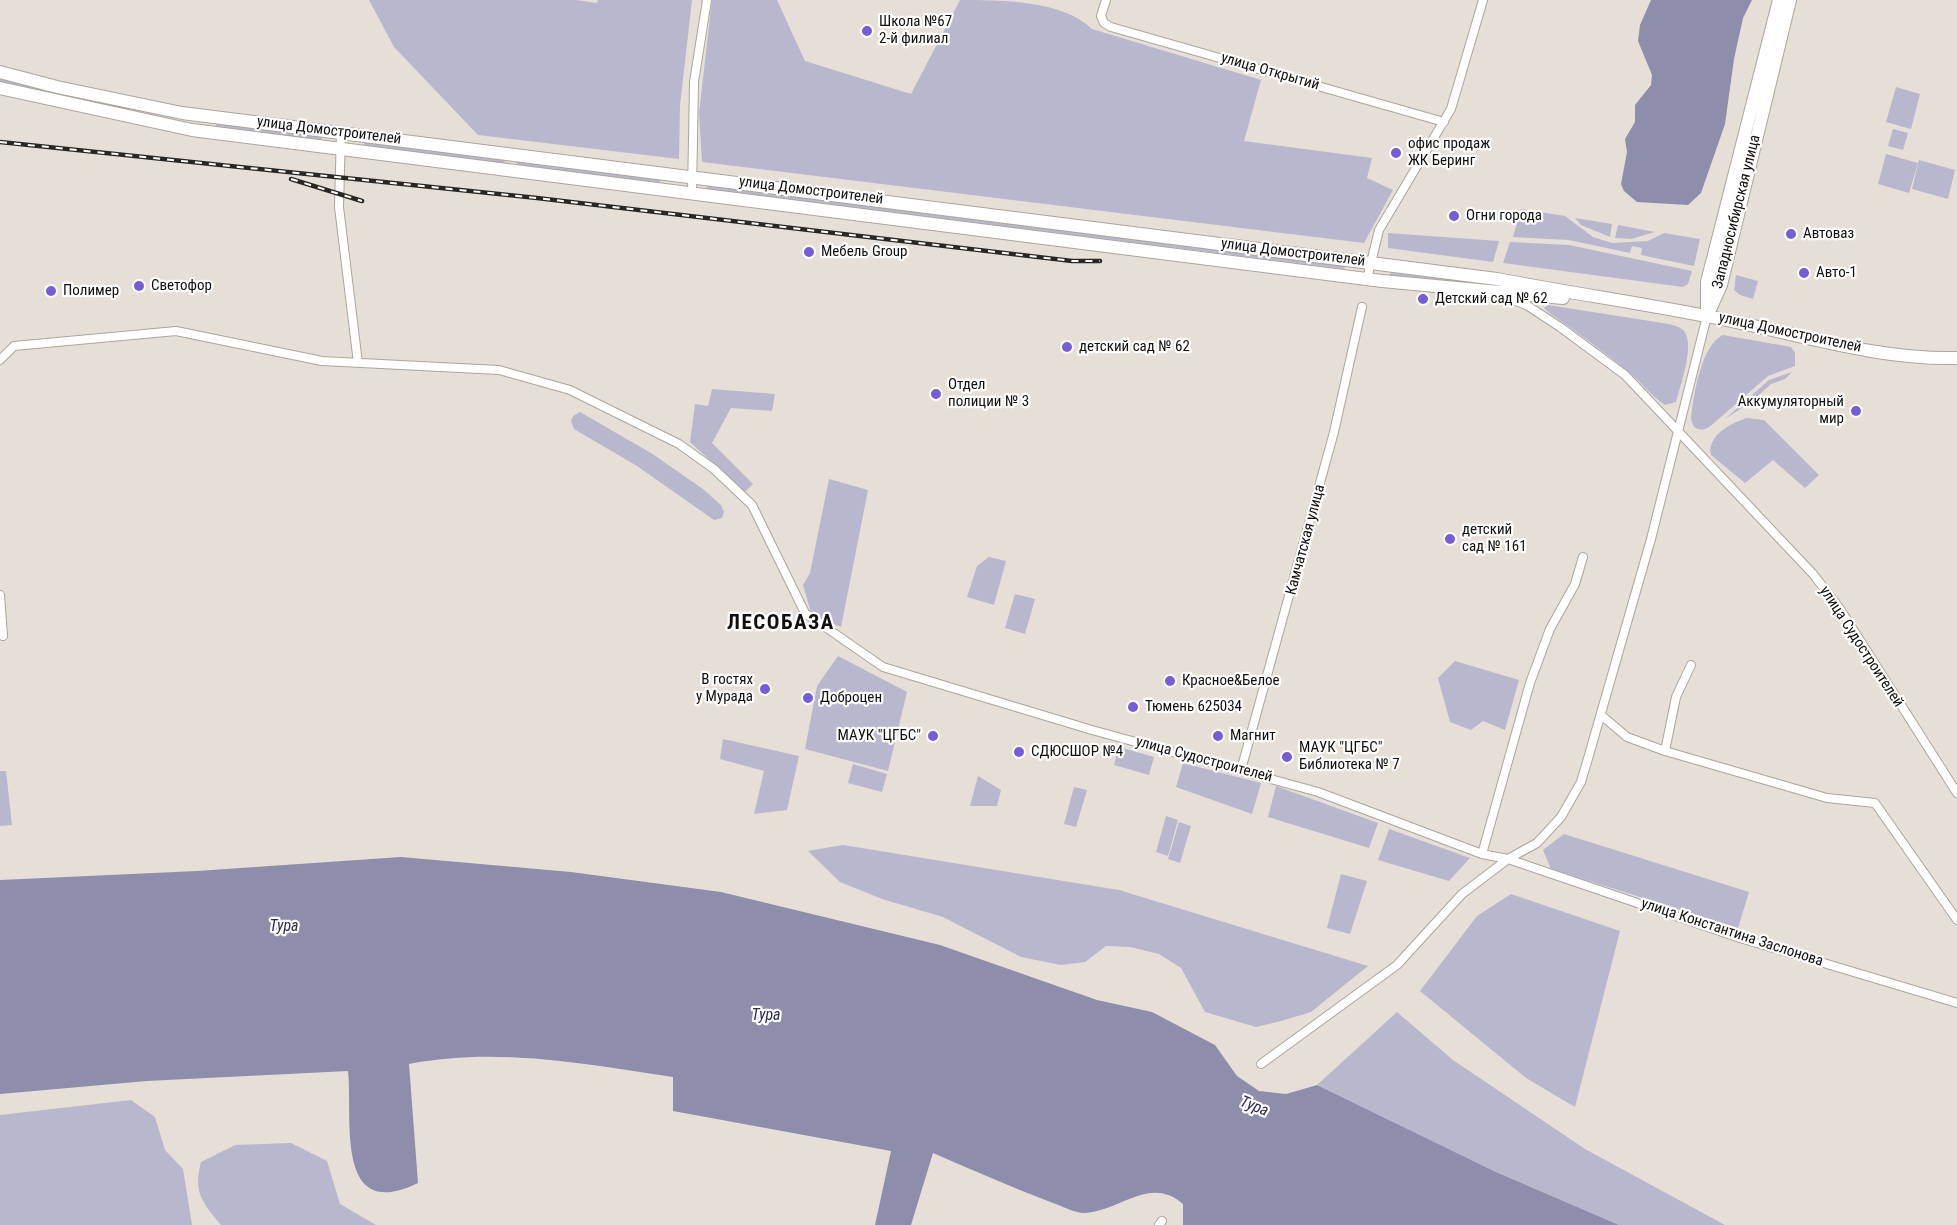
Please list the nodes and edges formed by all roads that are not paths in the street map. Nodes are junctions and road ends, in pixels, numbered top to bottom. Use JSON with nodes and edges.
{"nodes":[{"id":1,"x":707,"y":0,"type":"edge"},
{"id":2,"x":1106,"y":0,"type":"edge"},
{"id":3,"x":1483,"y":0,"type":"edge"},
{"id":4,"x":1779,"y":0,"type":"edge"},
{"id":5,"x":1790,"y":0,"type":"edge"},
{"id":6,"x":0,"y":72,"type":"edge"},
{"id":7,"x":0,"y":88,"type":"edge"},
{"id":8,"x":1444,"y":122,"type":"junction"},
{"id":9,"x":341,"y":132,"type":"junction"},
{"id":10,"x":339,"y":150,"type":"junction"},
{"id":11,"x":692,"y":176,"type":"junction"},
{"id":12,"x":692,"y":193,"type":"junction"},
{"id":13,"x":1370,"y":262,"type":"junction"},
{"id":14,"x":1367,"y":279,"type":"junction"},
{"id":15,"x":1496,"y":293,"type":"junction"},
{"id":16,"x":1624,"y":303,"type":"junction"},
{"id":17,"x":1362,"y":307,"type":"dead end"},
{"id":18,"x":1707,"y":316,"type":"junction"},
{"id":19,"x":1,"y":358,"type":"edge"},
{"id":20,"x":1957,"y":358,"type":"edge"},
{"id":21,"x":358,"y":363,"type":"junction"},
{"id":22,"x":1679,"y":432,"type":"junction"},
{"id":23,"x":1583,"y":557,"type":"dead end"},
{"id":24,"x":0,"y":595,"type":"edge"},
{"id":25,"x":3,"y":636,"type":"dead end"},
{"id":26,"x":1691,"y":665,"type":"dead end"},
{"id":27,"x":1601,"y":715,"type":"junction"},
{"id":28,"x":1665,"y":751,"type":"junction"},
{"id":29,"x":1241,"y":770,"type":"junction"},
{"id":30,"x":1957,"y":793,"type":"edge"},
{"id":31,"x":1482,"y":854,"type":"junction"},
{"id":32,"x":1508,"y":859,"type":"junction"},
{"id":33,"x":1957,"y":920,"type":"edge"},
{"id":34,"x":1957,"y":1003,"type":"edge"},
{"id":35,"x":1261,"y":1064,"type":"dead end"}],
"edges":[{"from":1,"to":11,"type":"street"},
{"from":2,"to":8,"type":"street","name":"улица Открытий"},
{"from":3,"to":8,"type":"street"},
{"from":4,"to":18,"type":"main road","name":"Западносибирская улица"},
{"from":5,"to":18,"type":"main road","name":"Западносибирская улица"},
{"from":6,"to":9,"type":"main road","name":"улица Домостроителей"},
{"from":7,"to":10,"type":"main road","name":"улица Домостроителей"},
{"from":8,"to":13,"type":"street"},
{"from":9,"to":10,"type":"street"},
{"from":9,"to":11,"type":"main road","name":"улица Домостроителей"},
{"from":10,"to":12,"type":"main road","name":"улица Домостроителей"},
{"from":10,"to":21,"type":"street"},
{"from":11,"to":12,"type":"street"},
{"from":11,"to":13,"type":"main road","name":"улица Домостроителей"},
{"from":12,"to":14,"type":"main road","name":"улица Домостроителей"},
{"from":13,"to":14,"type":"street"},
{"from":13,"to":16,"type":"main road","name":"улица Домостроителей"},
{"from":14,"to":15,"type":"main road","name":"улица Домостроителей"},
{"from":15,"to":16,"type":"main road","name":"улица Домостроителей"},
{"from":15,"to":22,"type":"street","name":"улица Судостроителей"},
{"from":16,"to":18,"type":"main road","name":"улица Домостроителей"},
{"from":17,"to":29,"type":"street","name":"Камчатская улица"},
{"from":18,"to":20,"type":"main road","name":"улица Домостроителей"},
{"from":18,"to":22,"type":"street"},
{"from":19,"to":21,"type":"street"},
{"from":21,"to":29,"type":"street","name":"улица Судостроителей"},
{"from":22,"to":27,"type":"street"},
{"from":22,"to":30,"type":"street","name":"улица Судостроителей"},
{"from":23,"to":31,"type":"street"},
{"from":24,"to":25,"type":"street"},
{"from":26,"to":28,"type":"street"},
{"from":27,"to":28,"type":"street"},
{"from":27,"to":32,"type":"street"},
{"from":28,"to":33,"type":"street"},
{"from":29,"to":31,"type":"street","name":"улица Судостроителей"},
{"from":31,"to":32,"type":"street","name":"улица Судостроителей"},
{"from":32,"to":34,"type":"street","name":"улица Константина Заслонова"},
{"from":32,"to":35,"type":"street"}]}
